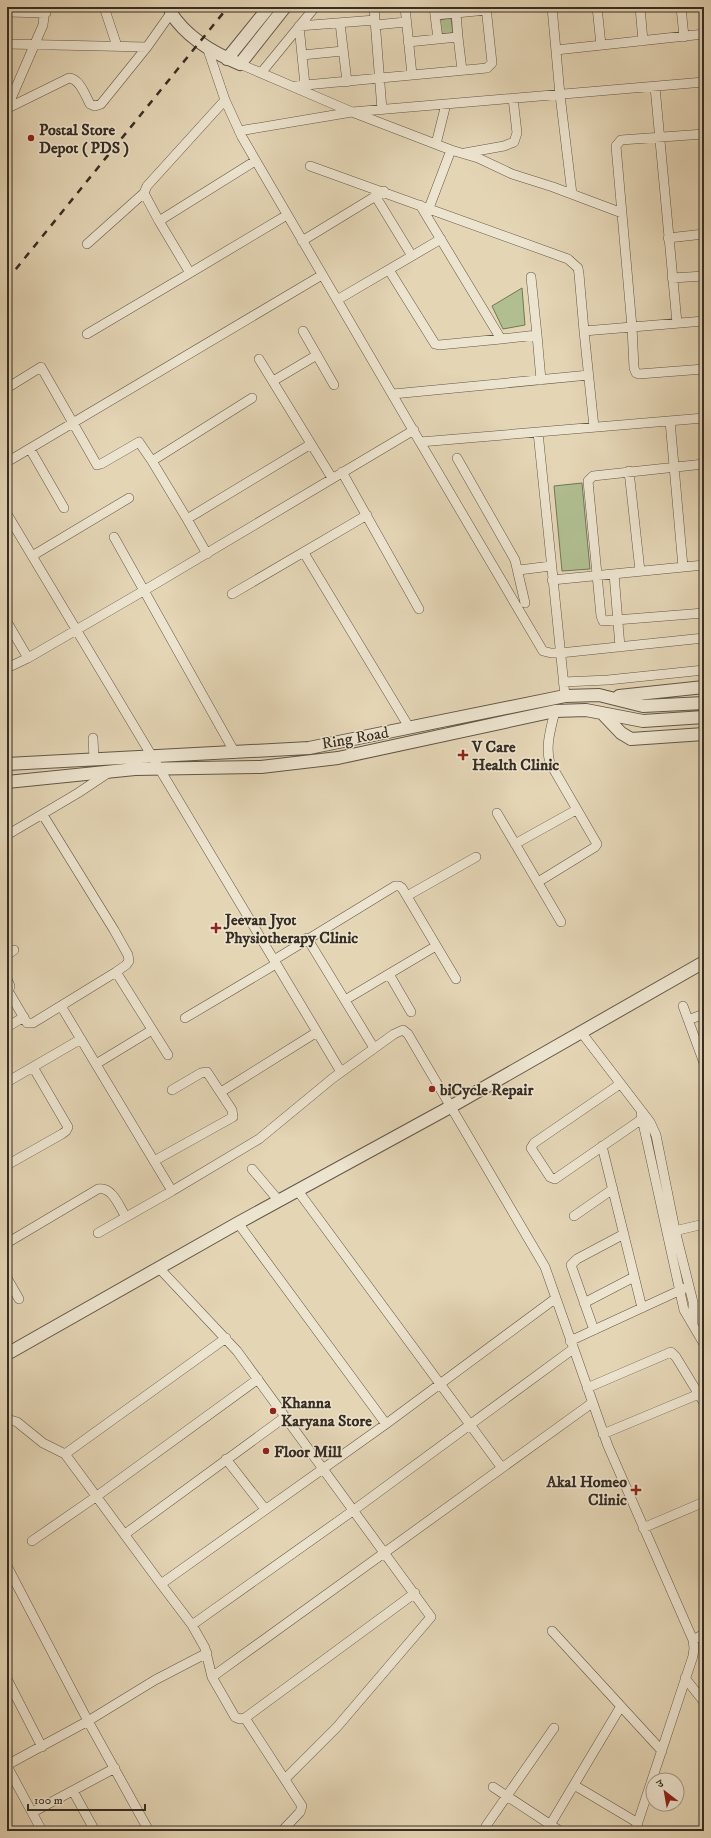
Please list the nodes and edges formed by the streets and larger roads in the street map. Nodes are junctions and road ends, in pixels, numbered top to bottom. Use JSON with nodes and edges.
{"nodes":[{"id":1,"x":104,"y":7,"type":"edge"},
{"id":2,"x":269,"y":7,"type":"edge"},
{"id":3,"x":285,"y":7,"type":"edge"},
{"id":4,"x":315,"y":7,"type":"edge"},
{"id":5,"x":374,"y":7,"type":"edge"},
{"id":6,"x":405,"y":7,"type":"edge"},
{"id":7,"x":552,"y":7,"type":"edge"},
{"id":8,"x":597,"y":7,"type":"edge"},
{"id":9,"x":640,"y":7,"type":"edge"},
{"id":10,"x":681,"y":7,"type":"edge"},
{"id":11,"x":487,"y":8,"type":"edge"},
{"id":12,"x":46,"y":10,"type":"edge"},
{"id":13,"x":171,"y":10,"type":"edge"},
{"id":14,"x":434,"y":11,"type":"edge"},
{"id":15,"x":7,"y":12,"type":"edge"},
{"id":16,"x":456,"y":13,"type":"junction"},
{"id":17,"x":406,"y":22,"type":"junction"},
{"id":18,"x":340,"y":23,"type":"junction"},
{"id":19,"x":375,"y":23,"type":"junction"},
{"id":20,"x":299,"y":26,"type":"junction"},
{"id":21,"x":704,"y":34,"type":"edge"},
{"id":22,"x":684,"y":36,"type":"junction"},
{"id":23,"x":458,"y":38,"type":"junction"},
{"id":24,"x":438,"y":39,"type":"junction"},
{"id":25,"x":643,"y":41,"type":"junction"},
{"id":26,"x":408,"y":42,"type":"junction"},
{"id":27,"x":7,"y":44,"type":"edge"},
{"id":28,"x":34,"y":45,"type":"junction"},
{"id":29,"x":601,"y":45,"type":"junction"},
{"id":30,"x":117,"y":46,"type":"junction"},
{"id":31,"x":147,"y":47,"type":"junction"},
{"id":32,"x":208,"y":50,"type":"junction"},
{"id":33,"x":556,"y":50,"type":"junction"},
{"id":34,"x":343,"y":52,"type":"junction"},
{"id":35,"x":302,"y":55,"type":"junction"},
{"id":36,"x":228,"y":59,"type":"junction"},
{"id":37,"x":240,"y":64,"type":"junction"},
{"id":38,"x":462,"y":70,"type":"junction"},
{"id":39,"x":261,"y":72,"type":"junction"},
{"id":40,"x":412,"y":75,"type":"junction"},
{"id":41,"x":379,"y":79,"type":"junction"},
{"id":42,"x":347,"y":82,"type":"junction"},
{"id":43,"x":704,"y":82,"type":"edge"},
{"id":44,"x":305,"y":85,"type":"junction"},
{"id":45,"x":294,"y":86,"type":"junction"},
{"id":46,"x":655,"y":86,"type":"junction"},
{"id":47,"x":560,"y":94,"type":"junction"},
{"id":48,"x":513,"y":98,"type":"junction"},
{"id":49,"x":225,"y":100,"type":"junction"},
{"id":50,"x":8,"y":104,"type":"edge"},
{"id":51,"x":446,"y":104,"type":"junction"},
{"id":52,"x":382,"y":110,"type":"junction"},
{"id":53,"x":352,"y":112,"type":"junction"},
{"id":54,"x":239,"y":131,"type":"junction"},
{"id":55,"x":704,"y":134,"type":"edge"},
{"id":56,"x":659,"y":138,"type":"junction"},
{"id":57,"x":436,"y":144,"type":"junction"},
{"id":58,"x":451,"y":150,"type":"junction"},
{"id":59,"x":464,"y":153,"type":"junction"},
{"id":60,"x":255,"y":161,"type":"junction"},
{"id":61,"x":310,"y":166,"type":"dead end"},
{"id":62,"x":384,"y":191,"type":"junction"},
{"id":63,"x":144,"y":193,"type":"junction"},
{"id":64,"x":572,"y":194,"type":"junction"},
{"id":65,"x":376,"y":197,"type":"junction"},
{"id":66,"x":425,"y":207,"type":"junction"},
{"id":67,"x":622,"y":212,"type":"junction"},
{"id":68,"x":287,"y":215,"type":"junction"},
{"id":69,"x":159,"y":221,"type":"junction"},
{"id":70,"x":704,"y":234,"type":"edge"},
{"id":71,"x":668,"y":238,"type":"junction"},
{"id":72,"x":441,"y":239,"type":"junction"},
{"id":73,"x":302,"y":241,"type":"junction"},
{"id":74,"x":87,"y":244,"type":"dead end"},
{"id":75,"x":412,"y":256,"type":"junction"},
{"id":76,"x":389,"y":270,"type":"junction"},
{"id":77,"x":190,"y":273,"type":"junction"},
{"id":78,"x":322,"y":275,"type":"junction"},
{"id":79,"x":704,"y":276,"type":"edge"},
{"id":80,"x":531,"y":277,"type":"dead end"},
{"id":81,"x":672,"y":278,"type":"junction"},
{"id":82,"x":337,"y":300,"type":"junction"},
{"id":83,"x":704,"y":321,"type":"edge"},
{"id":84,"x":677,"y":323,"type":"junction"},
{"id":85,"x":632,"y":327,"type":"junction"},
{"id":86,"x":303,"y":331,"type":"dead end"},
{"id":87,"x":584,"y":331,"type":"junction"},
{"id":88,"x":87,"y":334,"type":"dead end"},
{"id":89,"x":537,"y":335,"type":"junction"},
{"id":90,"x":501,"y":339,"type":"junction"},
{"id":91,"x":317,"y":356,"type":"junction"},
{"id":92,"x":259,"y":359,"type":"dead end"},
{"id":93,"x":704,"y":369,"type":"edge"},
{"id":94,"x":589,"y":376,"type":"junction"},
{"id":95,"x":542,"y":380,"type":"junction"},
{"id":96,"x":273,"y":381,"type":"junction"},
{"id":97,"x":334,"y":385,"type":"dead end"},
{"id":98,"x":7,"y":388,"type":"edge"},
{"id":99,"x":393,"y":394,"type":"junction"},
{"id":100,"x":252,"y":398,"type":"dead end"},
{"id":101,"x":704,"y":418,"type":"edge"},
{"id":102,"x":670,"y":421,"type":"junction"},
{"id":103,"x":72,"y":424,"type":"junction"},
{"id":104,"x":594,"y":428,"type":"junction"},
{"id":105,"x":414,"y":430,"type":"junction"},
{"id":106,"x":538,"y":432,"type":"junction"},
{"id":107,"x":420,"y":442,"type":"junction"},
{"id":108,"x":311,"y":444,"type":"junction"},
{"id":109,"x":30,"y":449,"type":"junction"},
{"id":110,"x":457,"y":458,"type":"dead end"},
{"id":111,"x":152,"y":461,"type":"junction"},
{"id":112,"x":7,"y":462,"type":"edge"},
{"id":113,"x":704,"y":464,"type":"edge"},
{"id":114,"x":674,"y":468,"type":"junction"},
{"id":115,"x":630,"y":471,"type":"junction"},
{"id":116,"x":342,"y":472,"type":"junction"},
{"id":117,"x":332,"y":478,"type":"junction"},
{"id":118,"x":129,"y":498,"type":"dead end"},
{"id":119,"x":64,"y":508,"type":"dead end"},
{"id":120,"x":7,"y":514,"type":"edge"},
{"id":121,"x":367,"y":515,"type":"junction"},
{"id":122,"x":187,"y":519,"type":"junction"},
{"id":123,"x":114,"y":537,"type":"dead end"},
{"id":124,"x":304,"y":553,"type":"junction"},
{"id":125,"x":207,"y":554,"type":"junction"},
{"id":126,"x":32,"y":556,"type":"junction"},
{"id":127,"x":704,"y":565,"type":"edge"},
{"id":128,"x":551,"y":566,"type":"junction"},
{"id":129,"x":683,"y":567,"type":"junction"},
{"id":130,"x":519,"y":570,"type":"junction"},
{"id":131,"x":640,"y":571,"type":"junction"},
{"id":132,"x":614,"y":574,"type":"junction"},
{"id":133,"x":597,"y":575,"type":"junction"},
{"id":134,"x":552,"y":580,"type":"junction"},
{"id":135,"x":145,"y":590,"type":"junction"},
{"id":136,"x":232,"y":594,"type":"dead end"},
{"id":137,"x":525,"y":603,"type":"dead end"},
{"id":138,"x":419,"y":609,"type":"dead end"},
{"id":139,"x":704,"y":613,"type":"edge"},
{"id":140,"x":617,"y":620,"type":"junction"},
{"id":141,"x":7,"y":622,"type":"edge"},
{"id":142,"x":77,"y":630,"type":"junction"},
{"id":143,"x":704,"y":638,"type":"edge"},
{"id":144,"x":620,"y":647,"type":"junction"},
{"id":145,"x":560,"y":653,"type":"junction"},
{"id":146,"x":28,"y":658,"type":"junction"},
{"id":147,"x":7,"y":668,"type":"edge"},
{"id":148,"x":704,"y":670,"type":"edge"},
{"id":149,"x":563,"y":682,"type":"junction"},
{"id":150,"x":704,"y":687,"type":"edge"},
{"id":151,"x":565,"y":696,"type":"junction"},
{"id":152,"x":612,"y":697,"type":"junction"},
{"id":153,"x":704,"y":702,"type":"edge"},
{"id":154,"x":555,"y":711,"type":"junction"},
{"id":155,"x":604,"y":714,"type":"junction"},
{"id":156,"x":704,"y":717,"type":"edge"},
{"id":157,"x":409,"y":727,"type":"junction"},
{"id":158,"x":704,"y":734,"type":"edge"},
{"id":159,"x":93,"y":738,"type":"dead end"},
{"id":160,"x":235,"y":753,"type":"junction"},
{"id":161,"x":152,"y":756,"type":"junction"},
{"id":162,"x":94,"y":759,"type":"junction"},
{"id":163,"x":7,"y":764,"type":"edge"},
{"id":164,"x":158,"y":768,"type":"junction"},
{"id":165,"x":108,"y":772,"type":"junction"},
{"id":166,"x":7,"y":782,"type":"edge"},
{"id":167,"x":576,"y":810,"type":"junction"},
{"id":168,"x":497,"y":813,"type":"dead end"},
{"id":169,"x":43,"y":815,"type":"junction"},
{"id":170,"x":7,"y":835,"type":"edge"},
{"id":171,"x":515,"y":844,"type":"junction"},
{"id":172,"x":476,"y":857,"type":"dead end"},
{"id":173,"x":538,"y":882,"type":"junction"},
{"id":174,"x":408,"y":896,"type":"junction"},
{"id":175,"x":561,"y":922,"type":"dead end"},
{"id":176,"x":308,"y":938,"type":"junction"},
{"id":177,"x":436,"y":946,"type":"junction"},
{"id":178,"x":275,"y":962,"type":"junction"},
{"id":179,"x":704,"y":962,"type":"edge"},
{"id":180,"x":116,"y":972,"type":"junction"},
{"id":181,"x":389,"y":974,"type":"junction"},
{"id":182,"x":7,"y":979,"type":"edge"},
{"id":183,"x":456,"y":979,"type":"dead end"},
{"id":184,"x":7,"y":993,"type":"edge"},
{"id":185,"x":345,"y":1000,"type":"junction"},
{"id":186,"x":61,"y":1006,"type":"junction"},
{"id":187,"x":683,"y":1006,"type":"dead end"},
{"id":188,"x":411,"y":1012,"type":"dead end"},
{"id":189,"x":704,"y":1014,"type":"edge"},
{"id":190,"x":24,"y":1017,"type":"junction"},
{"id":191,"x":185,"y":1018,"type":"dead end"},
{"id":192,"x":688,"y":1020,"type":"junction"},
{"id":193,"x":7,"y":1027,"type":"edge"},
{"id":194,"x":152,"y":1030,"type":"junction"},
{"id":195,"x":317,"y":1032,"type":"junction"},
{"id":196,"x":581,"y":1032,"type":"junction"},
{"id":197,"x":81,"y":1039,"type":"junction"},
{"id":198,"x":374,"y":1048,"type":"junction"},
{"id":199,"x":168,"y":1055,"type":"dead end"},
{"id":200,"x":704,"y":1063,"type":"edge"},
{"id":201,"x":96,"y":1064,"type":"junction"},
{"id":202,"x":33,"y":1067,"type":"junction"},
{"id":203,"x":341,"y":1072,"type":"junction"},
{"id":204,"x":7,"y":1082,"type":"edge"},
{"id":205,"x":620,"y":1084,"type":"junction"},
{"id":206,"x":172,"y":1090,"type":"dead end"},
{"id":207,"x":221,"y":1092,"type":"junction"},
{"id":208,"x":452,"y":1106,"type":"junction"},
{"id":209,"x":640,"y":1109,"type":"junction"},
{"id":210,"x":642,"y":1119,"type":"junction"},
{"id":211,"x":602,"y":1146,"type":"junction"},
{"id":212,"x":154,"y":1161,"type":"junction"},
{"id":213,"x":7,"y":1165,"type":"edge"},
{"id":214,"x":663,"y":1168,"type":"junction"},
{"id":215,"x":252,"y":1169,"type":"dead end"},
{"id":216,"x":652,"y":1171,"type":"junction"},
{"id":217,"x":613,"y":1189,"type":"junction"},
{"id":218,"x":172,"y":1191,"type":"junction"},
{"id":219,"x":298,"y":1191,"type":"junction"},
{"id":220,"x":279,"y":1201,"type":"junction"},
{"id":221,"x":574,"y":1216,"type":"dead end"},
{"id":222,"x":126,"y":1217,"type":"junction"},
{"id":223,"x":238,"y":1223,"type":"junction"},
{"id":224,"x":704,"y":1224,"type":"edge"},
{"id":225,"x":671,"y":1232,"type":"junction"},
{"id":226,"x":98,"y":1233,"type":"dead end"},
{"id":227,"x":624,"y":1234,"type":"junction"},
{"id":228,"x":7,"y":1243,"type":"edge"},
{"id":229,"x":159,"y":1268,"type":"junction"},
{"id":230,"x":634,"y":1277,"type":"junction"},
{"id":231,"x":7,"y":1278,"type":"edge"},
{"id":232,"x":684,"y":1288,"type":"junction"},
{"id":233,"x":556,"y":1298,"type":"junction"},
{"id":234,"x":20,"y":1299,"type":"dead end"},
{"id":235,"x":584,"y":1303,"type":"junction"},
{"id":236,"x":642,"y":1308,"type":"junction"},
{"id":237,"x":594,"y":1330,"type":"junction"},
{"id":238,"x":226,"y":1338,"type":"junction"},
{"id":239,"x":704,"y":1343,"type":"edge"},
{"id":240,"x":571,"y":1345,"type":"junction"},
{"id":241,"x":7,"y":1354,"type":"edge"},
{"id":242,"x":258,"y":1379,"type":"junction"},
{"id":243,"x":439,"y":1385,"type":"junction"},
{"id":244,"x":587,"y":1388,"type":"junction"},
{"id":245,"x":699,"y":1394,"type":"junction"},
{"id":246,"x":592,"y":1403,"type":"junction"},
{"id":247,"x":704,"y":1403,"type":"edge"},
{"id":248,"x":285,"y":1416,"type":"junction"},
{"id":249,"x":7,"y":1419,"type":"edge"},
{"id":250,"x":386,"y":1424,"type":"junction"},
{"id":251,"x":469,"y":1425,"type":"junction"},
{"id":252,"x":604,"y":1434,"type":"junction"},
{"id":253,"x":65,"y":1454,"type":"junction"},
{"id":254,"x":226,"y":1459,"type":"junction"},
{"id":255,"x":323,"y":1468,"type":"junction"},
{"id":256,"x":502,"y":1468,"type":"junction"},
{"id":257,"x":98,"y":1496,"type":"junction"},
{"id":258,"x":703,"y":1504,"type":"edge"},
{"id":259,"x":265,"y":1509,"type":"junction"},
{"id":260,"x":354,"y":1510,"type":"junction"},
{"id":261,"x":643,"y":1528,"type":"junction"},
{"id":262,"x":124,"y":1534,"type":"junction"},
{"id":263,"x":32,"y":1541,"type":"dead end"},
{"id":264,"x":386,"y":1553,"type":"junction"},
{"id":265,"x":7,"y":1566,"type":"edge"},
{"id":266,"x":161,"y":1584,"type":"junction"},
{"id":267,"x":415,"y":1593,"type":"junction"},
{"id":268,"x":192,"y":1625,"type":"junction"},
{"id":269,"x":552,"y":1631,"type":"dead end"},
{"id":270,"x":704,"y":1634,"type":"edge"},
{"id":271,"x":693,"y":1640,"type":"junction"},
{"id":272,"x":207,"y":1653,"type":"junction"},
{"id":273,"x":212,"y":1677,"type":"junction"},
{"id":274,"x":685,"y":1678,"type":"junction"},
{"id":275,"x":7,"y":1679,"type":"edge"},
{"id":276,"x":704,"y":1702,"type":"edge"},
{"id":277,"x":621,"y":1706,"type":"junction"},
{"id":278,"x":245,"y":1718,"type":"junction"},
{"id":279,"x":88,"y":1721,"type":"junction"},
{"id":280,"x":554,"y":1728,"type":"dead end"},
{"id":281,"x":42,"y":1747,"type":"junction"},
{"id":282,"x":662,"y":1751,"type":"junction"},
{"id":283,"x":7,"y":1766,"type":"edge"},
{"id":284,"x":115,"y":1768,"type":"junction"},
{"id":285,"x":285,"y":1779,"type":"junction"},
{"id":286,"x":574,"y":1785,"type":"junction"},
{"id":287,"x":493,"y":1787,"type":"dead end"},
{"id":288,"x":73,"y":1791,"type":"junction"},
{"id":289,"x":506,"y":1796,"type":"junction"},
{"id":290,"x":33,"y":1812,"type":"junction"},
{"id":291,"x":550,"y":1825,"type":"junction"},
{"id":292,"x":486,"y":1826,"type":"dead end"},
{"id":293,"x":637,"y":1827,"type":"edge"},
{"id":294,"x":42,"y":1831,"type":"edge"},
{"id":295,"x":95,"y":1831,"type":"edge"},
{"id":296,"x":149,"y":1831,"type":"edge"},
{"id":297,"x":282,"y":1831,"type":"edge"},
{"id":298,"x":560,"y":1831,"type":"edge"}],
"edges":[{"from":1,"to":30,"type":"street"},
{"from":2,"to":36,"type":"street"},
{"from":3,"to":37,"type":"street"},
{"from":4,"to":20,"type":"street"},
{"from":5,"to":19,"type":"street"},
{"from":6,"to":17,"type":"street"},
{"from":7,"to":33,"type":"street"},
{"from":8,"to":29,"type":"street"},
{"from":9,"to":25,"type":"street"},
{"from":10,"to":22,"type":"street"},
{"from":11,"to":16,"type":"street"},
{"from":11,"to":38,"type":"street"},
{"from":12,"to":15,"type":"street"},
{"from":12,"to":28,"type":"street"},
{"from":13,"to":31,"type":"street"},
{"from":13,"to":32,"type":"street"},
{"from":14,"to":16,"type":"street"},
{"from":14,"to":24,"type":"street"},
{"from":16,"to":23,"type":"street"},
{"from":17,"to":19,"type":"street"},
{"from":17,"to":26,"type":"street"},
{"from":18,"to":19,"type":"street"},
{"from":18,"to":20,"type":"street"},
{"from":18,"to":34,"type":"street"},
{"from":19,"to":41,"type":"street"},
{"from":20,"to":35,"type":"street"},
{"from":20,"to":39,"type":"street"},
{"from":21,"to":22,"type":"street"},
{"from":22,"to":25,"type":"street"},
{"from":23,"to":24,"type":"street"},
{"from":23,"to":38,"type":"street"},
{"from":24,"to":26,"type":"street"},
{"from":25,"to":29,"type":"street"},
{"from":26,"to":40,"type":"street"},
{"from":27,"to":28,"type":"street"},
{"from":28,"to":30,"type":"street"},
{"from":28,"to":50,"type":"street"},
{"from":29,"to":33,"type":"street"},
{"from":30,"to":31,"type":"street"},
{"from":31,"to":50,"type":"street"},
{"from":32,"to":36,"type":"street"},
{"from":32,"to":49,"type":"street"},
{"from":33,"to":47,"type":"street"},
{"from":34,"to":35,"type":"street"},
{"from":34,"to":42,"type":"street"},
{"from":35,"to":44,"type":"street"},
{"from":36,"to":37,"type":"street"},
{"from":37,"to":39,"type":"street"},
{"from":38,"to":40,"type":"street"},
{"from":39,"to":45,"type":"street"},
{"from":40,"to":41,"type":"street"},
{"from":41,"to":42,"type":"street"},
{"from":41,"to":52,"type":"street"},
{"from":42,"to":44,"type":"street"},
{"from":43,"to":46,"type":"street"},
{"from":44,"to":45,"type":"street"},
{"from":45,"to":53,"type":"street"},
{"from":46,"to":47,"type":"street"},
{"from":46,"to":56,"type":"street"},
{"from":47,"to":48,"type":"street"},
{"from":47,"to":64,"type":"street"},
{"from":48,"to":51,"type":"street"},
{"from":48,"to":59,"type":"street"},
{"from":49,"to":54,"type":"street"},
{"from":49,"to":63,"type":"street"},
{"from":51,"to":52,"type":"street"},
{"from":51,"to":57,"type":"street"},
{"from":52,"to":53,"type":"street"},
{"from":53,"to":54,"type":"street"},
{"from":53,"to":57,"type":"street"},
{"from":54,"to":60,"type":"street"},
{"from":55,"to":56,"type":"street"},
{"from":56,"to":67,"type":"street"},
{"from":56,"to":71,"type":"street"},
{"from":57,"to":58,"type":"street"},
{"from":58,"to":59,"type":"street"},
{"from":58,"to":66,"type":"street"},
{"from":59,"to":64,"type":"street"},
{"from":60,"to":68,"type":"street"},
{"from":60,"to":69,"type":"street"},
{"from":61,"to":62,"type":"street"},
{"from":62,"to":65,"type":"street"},
{"from":62,"to":66,"type":"street"},
{"from":63,"to":69,"type":"street"},
{"from":63,"to":74,"type":"street"},
{"from":64,"to":67,"type":"street"},
{"from":65,"to":73,"type":"street"},
{"from":65,"to":75,"type":"street"},
{"from":66,"to":72,"type":"street"},
{"from":66,"to":87,"type":"street"},
{"from":67,"to":85,"type":"street"},
{"from":68,"to":73,"type":"street"},
{"from":68,"to":77,"type":"street"},
{"from":69,"to":77,"type":"street"},
{"from":70,"to":71,"type":"street"},
{"from":71,"to":81,"type":"street"},
{"from":72,"to":75,"type":"street"},
{"from":72,"to":90,"type":"street"},
{"from":73,"to":78,"type":"street"},
{"from":75,"to":76,"type":"street"},
{"from":76,"to":82,"type":"street"},
{"from":76,"to":90,"type":"street"},
{"from":77,"to":88,"type":"street"},
{"from":78,"to":82,"type":"street"},
{"from":78,"to":103,"type":"street"},
{"from":79,"to":81,"type":"street"},
{"from":80,"to":89,"type":"street"},
{"from":81,"to":84,"type":"street"},
{"from":82,"to":99,"type":"street"},
{"from":83,"to":84,"type":"street"},
{"from":84,"to":85,"type":"street"},
{"from":85,"to":87,"type":"street"},
{"from":85,"to":93,"type":"street"},
{"from":86,"to":91,"type":"street"},
{"from":87,"to":94,"type":"street"},
{"from":89,"to":90,"type":"street"},
{"from":89,"to":95,"type":"street"},
{"from":91,"to":96,"type":"street"},
{"from":91,"to":97,"type":"street"},
{"from":92,"to":96,"type":"street"},
{"from":94,"to":95,"type":"street"},
{"from":94,"to":104,"type":"street"},
{"from":95,"to":99,"type":"street"},
{"from":96,"to":108,"type":"street"},
{"from":98,"to":103,"type":"street"},
{"from":99,"to":105,"type":"street"},
{"from":100,"to":111,"type":"street"},
{"from":101,"to":102,"type":"street"},
{"from":102,"to":104,"type":"street"},
{"from":102,"to":114,"type":"street"},
{"from":103,"to":109,"type":"street"},
{"from":103,"to":111,"type":"street"},
{"from":104,"to":106,"type":"street"},
{"from":105,"to":107,"type":"street"},
{"from":105,"to":116,"type":"street"},
{"from":106,"to":107,"type":"street"},
{"from":106,"to":128,"type":"street"},
{"from":107,"to":145,"type":"street"},
{"from":108,"to":117,"type":"street"},
{"from":108,"to":122,"type":"street"},
{"from":109,"to":112,"type":"street"},
{"from":109,"to":119,"type":"street"},
{"from":110,"to":130,"type":"street"},
{"from":111,"to":122,"type":"street"},
{"from":113,"to":114,"type":"street"},
{"from":114,"to":115,"type":"street"},
{"from":114,"to":129,"type":"street"},
{"from":115,"to":131,"type":"street"},
{"from":115,"to":133,"type":"street"},
{"from":116,"to":117,"type":"street"},
{"from":116,"to":121,"type":"street"},
{"from":117,"to":125,"type":"street"},
{"from":118,"to":126,"type":"street"},
{"from":120,"to":126,"type":"street"},
{"from":121,"to":124,"type":"street"},
{"from":121,"to":138,"type":"street"},
{"from":122,"to":125,"type":"street"},
{"from":123,"to":135,"type":"street"},
{"from":124,"to":136,"type":"street"},
{"from":124,"to":157,"type":"street"},
{"from":125,"to":135,"type":"street"},
{"from":126,"to":142,"type":"street"},
{"from":127,"to":129,"type":"street"},
{"from":128,"to":130,"type":"street"},
{"from":128,"to":134,"type":"street"},
{"from":129,"to":131,"type":"street"},
{"from":130,"to":137,"type":"street"},
{"from":131,"to":132,"type":"street"},
{"from":132,"to":133,"type":"street"},
{"from":132,"to":140,"type":"street"},
{"from":133,"to":134,"type":"street"},
{"from":133,"to":140,"type":"street"},
{"from":134,"to":145,"type":"street"},
{"from":135,"to":142,"type":"street"},
{"from":135,"to":160,"type":"street"},
{"from":139,"to":140,"type":"street"},
{"from":140,"to":144,"type":"street"},
{"from":141,"to":146,"type":"street"},
{"from":142,"to":146,"type":"street"},
{"from":142,"to":161,"type":"street"},
{"from":143,"to":144,"type":"street"},
{"from":144,"to":145,"type":"street"},
{"from":145,"to":149,"type":"street"},
{"from":146,"to":147,"type":"street"},
{"from":148,"to":149,"type":"street"},
{"from":149,"to":151,"type":"street"},
{"from":150,"to":152,"type":"street"},
{"from":151,"to":152,"type":"street","name":"Ring Road"},
{"from":151,"to":157,"type":"street","name":"Ring Road"},
{"from":152,"to":153,"type":"street","name":"Ring Road"},
{"from":154,"to":155,"type":"street","name":"Ring Road"},
{"from":154,"to":164,"type":"street","name":"Ring Road"},
{"from":154,"to":167,"type":"street"},
{"from":155,"to":156,"type":"street","name":"Ring Road"},
{"from":155,"to":158,"type":"street"},
{"from":157,"to":160,"type":"street","name":"Ring Road"},
{"from":159,"to":162,"type":"street"},
{"from":160,"to":161,"type":"street","name":"Ring Road"},
{"from":161,"to":162,"type":"street","name":"Ring Road"},
{"from":161,"to":164,"type":"street"},
{"from":162,"to":163,"type":"street","name":"Ring Road"},
{"from":164,"to":165,"type":"street","name":"Ring Road"},
{"from":164,"to":178,"type":"street"},
{"from":165,"to":166,"type":"street","name":"Ring Road"},
{"from":165,"to":169,"type":"street"},
{"from":167,"to":171,"type":"street"},
{"from":167,"to":173,"type":"street"},
{"from":168,"to":171,"type":"street"},
{"from":169,"to":170,"type":"street"},
{"from":169,"to":180,"type":"street"},
{"from":171,"to":173,"type":"street"},
{"from":172,"to":174,"type":"street"},
{"from":173,"to":175,"type":"street"},
{"from":174,"to":176,"type":"street"},
{"from":174,"to":177,"type":"street"},
{"from":176,"to":178,"type":"street"},
{"from":176,"to":185,"type":"street"},
{"from":177,"to":181,"type":"street"},
{"from":177,"to":183,"type":"street"},
{"from":178,"to":191,"type":"street"},
{"from":178,"to":195,"type":"street"},
{"from":179,"to":196,"type":"street"},
{"from":180,"to":186,"type":"street"},
{"from":180,"to":194,"type":"street"},
{"from":181,"to":185,"type":"street"},
{"from":181,"to":188,"type":"street"},
{"from":182,"to":184,"type":"street"},
{"from":184,"to":190,"type":"street"},
{"from":185,"to":198,"type":"street"},
{"from":186,"to":190,"type":"street"},
{"from":186,"to":197,"type":"street"},
{"from":187,"to":192,"type":"street"},
{"from":189,"to":192,"type":"street"},
{"from":190,"to":193,"type":"street"},
{"from":192,"to":200,"type":"street"},
{"from":194,"to":199,"type":"street"},
{"from":194,"to":201,"type":"street"},
{"from":195,"to":203,"type":"street"},
{"from":195,"to":207,"type":"street"},
{"from":196,"to":205,"type":"street"},
{"from":196,"to":208,"type":"street"},
{"from":197,"to":201,"type":"street"},
{"from":197,"to":202,"type":"street"},
{"from":198,"to":203,"type":"street"},
{"from":198,"to":208,"type":"street"},
{"from":201,"to":212,"type":"street"},
{"from":202,"to":204,"type":"street"},
{"from":202,"to":213,"type":"street"},
{"from":203,"to":218,"type":"street"},
{"from":205,"to":209,"type":"street"},
{"from":205,"to":211,"type":"street"},
{"from":206,"to":207,"type":"street"},
{"from":207,"to":212,"type":"street"},
{"from":208,"to":219,"type":"street"},
{"from":208,"to":233,"type":"street"},
{"from":209,"to":210,"type":"street"},
{"from":209,"to":214,"type":"street"},
{"from":210,"to":211,"type":"street"},
{"from":210,"to":216,"type":"street"},
{"from":211,"to":217,"type":"street"},
{"from":212,"to":218,"type":"street"},
{"from":214,"to":216,"type":"street"},
{"from":214,"to":225,"type":"street"},
{"from":215,"to":220,"type":"street"},
{"from":216,"to":225,"type":"street"},
{"from":217,"to":221,"type":"street"},
{"from":217,"to":227,"type":"street"},
{"from":218,"to":222,"type":"street"},
{"from":219,"to":220,"type":"street"},
{"from":219,"to":243,"type":"street"},
{"from":220,"to":223,"type":"street"},
{"from":222,"to":226,"type":"street"},
{"from":222,"to":228,"type":"street"},
{"from":223,"to":229,"type":"street"},
{"from":223,"to":250,"type":"street"},
{"from":224,"to":225,"type":"street"},
{"from":225,"to":232,"type":"street"},
{"from":227,"to":230,"type":"street"},
{"from":227,"to":235,"type":"street"},
{"from":229,"to":238,"type":"street"},
{"from":229,"to":241,"type":"street"},
{"from":230,"to":235,"type":"street"},
{"from":230,"to":236,"type":"street"},
{"from":231,"to":234,"type":"street"},
{"from":232,"to":236,"type":"street"},
{"from":232,"to":239,"type":"street"},
{"from":233,"to":240,"type":"street"},
{"from":233,"to":243,"type":"street"},
{"from":235,"to":237,"type":"street"},
{"from":236,"to":237,"type":"street"},
{"from":237,"to":240,"type":"street"},
{"from":238,"to":242,"type":"street"},
{"from":238,"to":253,"type":"street"},
{"from":240,"to":244,"type":"street"},
{"from":240,"to":251,"type":"street"},
{"from":242,"to":248,"type":"street"},
{"from":242,"to":257,"type":"street"},
{"from":243,"to":250,"type":"street"},
{"from":243,"to":251,"type":"street"},
{"from":244,"to":245,"type":"street"},
{"from":244,"to":246,"type":"street"},
{"from":245,"to":247,"type":"street"},
{"from":245,"to":252,"type":"street"},
{"from":246,"to":252,"type":"street"},
{"from":246,"to":256,"type":"street"},
{"from":248,"to":254,"type":"street"},
{"from":248,"to":255,"type":"street"},
{"from":249,"to":253,"type":"street"},
{"from":250,"to":255,"type":"street"},
{"from":251,"to":256,"type":"street"},
{"from":251,"to":260,"type":"street"},
{"from":252,"to":261,"type":"street"},
{"from":253,"to":257,"type":"street"},
{"from":254,"to":259,"type":"street"},
{"from":254,"to":262,"type":"street"},
{"from":255,"to":259,"type":"street"},
{"from":255,"to":260,"type":"street"},
{"from":256,"to":264,"type":"street"},
{"from":257,"to":262,"type":"street"},
{"from":257,"to":263,"type":"street"},
{"from":258,"to":261,"type":"street"},
{"from":259,"to":266,"type":"street"},
{"from":260,"to":264,"type":"street"},
{"from":260,"to":268,"type":"street"},
{"from":261,"to":271,"type":"street"},
{"from":262,"to":266,"type":"street"},
{"from":264,"to":267,"type":"street"},
{"from":264,"to":273,"type":"street"},
{"from":265,"to":279,"type":"street"},
{"from":266,"to":268,"type":"street"},
{"from":267,"to":278,"type":"street"},
{"from":267,"to":285,"type":"street"},
{"from":268,"to":272,"type":"street"},
{"from":269,"to":277,"type":"street"},
{"from":270,"to":271,"type":"street"},
{"from":271,"to":274,"type":"street"},
{"from":272,"to":273,"type":"street"},
{"from":272,"to":279,"type":"street"},
{"from":273,"to":278,"type":"street"},
{"from":274,"to":276,"type":"street"},
{"from":274,"to":282,"type":"street"},
{"from":275,"to":281,"type":"street"},
{"from":277,"to":282,"type":"street"},
{"from":277,"to":286,"type":"street"},
{"from":278,"to":285,"type":"street"},
{"from":279,"to":281,"type":"street"},
{"from":279,"to":284,"type":"street"},
{"from":280,"to":289,"type":"street"},
{"from":281,"to":283,"type":"street"},
{"from":282,"to":293,"type":"street"},
{"from":283,"to":290,"type":"street"},
{"from":284,"to":288,"type":"street"},
{"from":284,"to":296,"type":"street"},
{"from":285,"to":297,"type":"street"},
{"from":286,"to":291,"type":"street"},
{"from":286,"to":293,"type":"street"},
{"from":287,"to":289,"type":"street"},
{"from":288,"to":290,"type":"street"},
{"from":288,"to":295,"type":"street"},
{"from":289,"to":291,"type":"street"},
{"from":289,"to":292,"type":"street"},
{"from":290,"to":294,"type":"street"},
{"from":291,"to":298,"type":"street"}]}
